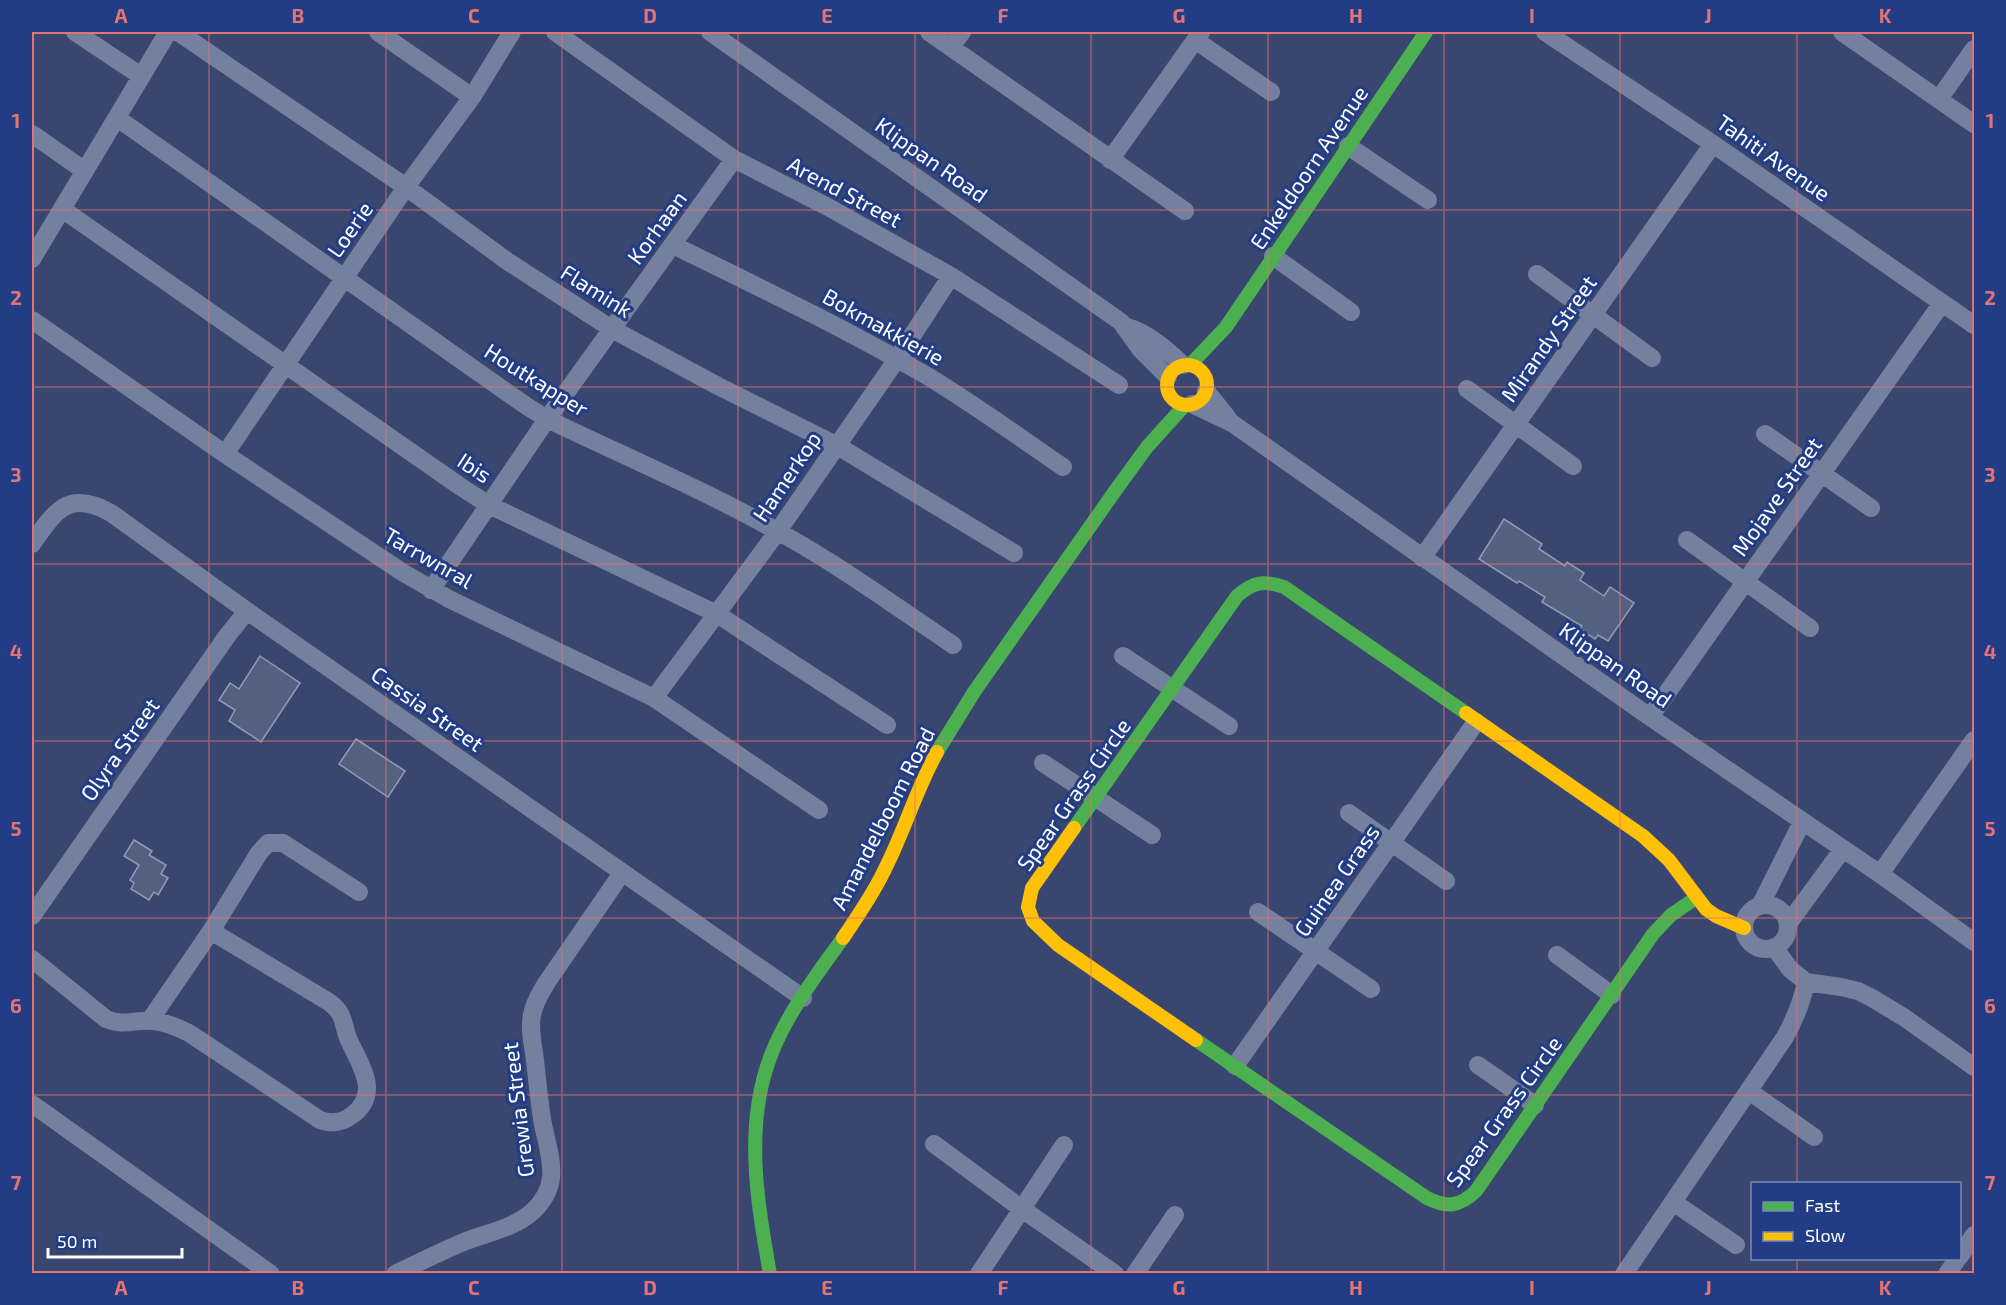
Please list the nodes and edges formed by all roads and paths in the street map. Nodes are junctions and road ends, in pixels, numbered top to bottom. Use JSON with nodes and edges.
{"nodes":[{"id":1,"x":75,"y":32,"type":"edge"},
{"id":2,"x":168,"y":32,"type":"edge"},
{"id":3,"x":178,"y":32,"type":"edge"},
{"id":4,"x":378,"y":32,"type":"edge"},
{"id":5,"x":512,"y":32,"type":"edge"},
{"id":6,"x":555,"y":32,"type":"edge"},
{"id":7,"x":710,"y":32,"type":"edge"},
{"id":8,"x":929,"y":32,"type":"edge"},
{"id":9,"x":962,"y":32,"type":"edge"},
{"id":10,"x":1426,"y":32,"type":"edge"},
{"id":11,"x":1545,"y":32,"type":"edge"},
{"id":12,"x":1842,"y":32,"type":"edge"},
{"id":13,"x":1198,"y":36,"type":"edge"},
{"id":14,"x":951,"y":47,"type":"junction"},
{"id":15,"x":1974,"y":49,"type":"edge"},
{"id":16,"x":141,"y":76,"type":"junction"},
{"id":17,"x":1271,"y":92,"type":"dead end"},
{"id":18,"x":472,"y":98,"type":"junction"},
{"id":19,"x":1939,"y":99,"type":"junction"},
{"id":20,"x":117,"y":118,"type":"junction"},
{"id":21,"x":1974,"y":124,"type":"edge"},
{"id":22,"x":32,"y":134,"type":"edge"},
{"id":23,"x":1713,"y":144,"type":"junction"},
{"id":24,"x":1348,"y":146,"type":"junction"},
{"id":25,"x":734,"y":159,"type":"junction"},
{"id":26,"x":1110,"y":160,"type":"junction"},
{"id":27,"x":86,"y":171,"type":"junction"},
{"id":28,"x":406,"y":188,"type":"junction"},
{"id":29,"x":1428,"y":200,"type":"dead end"},
{"id":30,"x":62,"y":209,"type":"junction"},
{"id":31,"x":1185,"y":211,"type":"dead end"},
{"id":32,"x":673,"y":245,"type":"junction"},
{"id":33,"x":1273,"y":256,"type":"junction"},
{"id":34,"x":32,"y":259,"type":"edge"},
{"id":35,"x":1538,"y":274,"type":"dead end"},
{"id":36,"x":951,"y":276,"type":"junction"},
{"id":37,"x":345,"y":277,"type":"junction"},
{"id":38,"x":1942,"y":303,"type":"junction"},
{"id":39,"x":1351,"y":312,"type":"dead end"},
{"id":40,"x":1594,"y":314,"type":"junction"},
{"id":41,"x":32,"y":320,"type":"edge"},
{"id":42,"x":1974,"y":325,"type":"edge"},
{"id":43,"x":1125,"y":327,"type":"junction"},
{"id":44,"x":1226,"y":327,"type":"junction"},
{"id":45,"x":612,"y":329,"type":"junction"},
{"id":46,"x":1652,"y":358,"type":"dead end"},
{"id":47,"x":897,"y":359,"type":"junction"},
{"id":48,"x":285,"y":364,"type":"junction"},
{"id":49,"x":1187,"y":365,"type":"junction"},
{"id":50,"x":1168,"y":384,"type":"junction"},
{"id":51,"x":1119,"y":385,"type":"dead end"},
{"id":52,"x":1467,"y":389,"type":"dead end"},
{"id":53,"x":1197,"y":394,"type":"junction"},
{"id":54,"x":547,"y":419,"type":"junction"},
{"id":55,"x":1516,"y":424,"type":"junction"},
{"id":56,"x":1765,"y":434,"type":"dead end"},
{"id":57,"x":837,"y":445,"type":"junction"},
{"id":58,"x":1143,"y":452,"type":"junction"},
{"id":59,"x":225,"y":454,"type":"junction"},
{"id":60,"x":1573,"y":466,"type":"dead end"},
{"id":61,"x":1063,"y":467,"type":"dead end"},
{"id":62,"x":1822,"y":473,"type":"junction"},
{"id":63,"x":489,"y":505,"type":"junction"},
{"id":64,"x":1871,"y":508,"type":"dead end"},
{"id":65,"x":778,"y":531,"type":"junction"},
{"id":66,"x":1687,"y":540,"type":"dead end"},
{"id":67,"x":32,"y":544,"type":"edge"},
{"id":68,"x":1014,"y":553,"type":"dead end"},
{"id":69,"x":1422,"y":558,"type":"junction"},
{"id":70,"x":1745,"y":582,"type":"junction"},
{"id":71,"x":431,"y":590,"type":"junction"},
{"id":72,"x":247,"y":611,"type":"junction"},
{"id":73,"x":717,"y":614,"type":"junction"},
{"id":74,"x":1810,"y":627,"type":"dead end"},
{"id":75,"x":953,"y":645,"type":"dead end"},
{"id":76,"x":1123,"y":656,"type":"dead end"},
{"id":77,"x":1173,"y":690,"type":"junction"},
{"id":78,"x":654,"y":698,"type":"junction"},
{"id":79,"x":1650,"y":717,"type":"junction"},
{"id":80,"x":1476,"y":722,"type":"junction"},
{"id":81,"x":887,"y":725,"type":"dead end"},
{"id":82,"x":1229,"y":726,"type":"dead end"},
{"id":83,"x":1974,"y":740,"type":"edge"},
{"id":84,"x":1043,"y":763,"type":"dead end"},
{"id":85,"x":1095,"y":798,"type":"junction"},
{"id":86,"x":819,"y":810,"type":"dead end"},
{"id":87,"x":1349,"y":813,"type":"dead end"},
{"id":88,"x":1802,"y":822,"type":"junction"},
{"id":89,"x":1152,"y":835,"type":"dead end"},
{"id":90,"x":1392,"y":843,"type":"junction"},
{"id":91,"x":1843,"y":849,"type":"junction"},
{"id":92,"x":622,"y":873,"type":"junction"},
{"id":93,"x":1880,"y":874,"type":"junction"},
{"id":94,"x":1446,"y":881,"type":"dead end"},
{"id":95,"x":359,"y":892,"type":"dead end"},
{"id":96,"x":1696,"y":898,"type":"junction"},
{"id":97,"x":1760,"y":906,"type":"junction"},
{"id":98,"x":1258,"y":912,"type":"dead end"},
{"id":99,"x":32,"y":916,"type":"edge"},
{"id":100,"x":1788,"y":924,"type":"junction"},
{"id":101,"x":1744,"y":928,"type":"junction"},
{"id":102,"x":211,"y":931,"type":"junction"},
{"id":103,"x":1974,"y":942,"type":"edge"},
{"id":104,"x":1774,"y":947,"type":"junction"},
{"id":105,"x":1316,"y":950,"type":"junction"},
{"id":106,"x":1557,"y":955,"type":"dead end"},
{"id":107,"x":32,"y":960,"type":"edge"},
{"id":108,"x":1806,"y":981,"type":"junction"},
{"id":109,"x":1371,"y":989,"type":"dead end"},
{"id":110,"x":1611,"y":995,"type":"junction"},
{"id":111,"x":803,"y":998,"type":"junction"},
{"id":112,"x":150,"y":1020,"type":"junction"},
{"id":113,"x":1479,"y":1065,"type":"dead end"},
{"id":114,"x":1235,"y":1066,"type":"junction"},
{"id":115,"x":1974,"y":1067,"type":"edge"},
{"id":116,"x":1749,"y":1091,"type":"junction"},
{"id":117,"x":32,"y":1104,"type":"edge"},
{"id":118,"x":1535,"y":1105,"type":"junction"},
{"id":119,"x":1814,"y":1137,"type":"dead end"},
{"id":120,"x":934,"y":1144,"type":"dead end"},
{"id":121,"x":1064,"y":1145,"type":"dead end"},
{"id":122,"x":1673,"y":1202,"type":"junction"},
{"id":123,"x":1022,"y":1209,"type":"junction"},
{"id":124,"x":1175,"y":1215,"type":"dead end"},
{"id":125,"x":1736,"y":1245,"type":"dead end"},
{"id":126,"x":1957,"y":1260,"type":"edge"},
{"id":127,"x":271,"y":1274,"type":"edge"},
{"id":128,"x":395,"y":1274,"type":"edge"},
{"id":129,"x":770,"y":1274,"type":"edge"},
{"id":130,"x":979,"y":1274,"type":"edge"},
{"id":131,"x":1115,"y":1274,"type":"edge"},
{"id":132,"x":1135,"y":1274,"type":"edge"},
{"id":133,"x":1624,"y":1274,"type":"edge"},
{"id":134,"x":1947,"y":1274,"type":"edge"}],
"edges":[{"from":1,"to":16,"type":"street"},
{"from":2,"to":16,"type":"street"},
{"from":3,"to":28,"type":"street","name":"Flamink"},
{"from":4,"to":18,"type":"street"},
{"from":5,"to":18,"type":"street","name":"Loerie"},
{"from":6,"to":25,"type":"street","name":"Arend Street"},
{"from":7,"to":43,"type":"street","name":"Klippan Road"},
{"from":8,"to":14,"type":"street"},
{"from":9,"to":14,"type":"street"},
{"from":10,"to":24,"type":"street","name":"Enkeldoorn Avenue"},
{"from":11,"to":23,"type":"street","name":"Tahiti Avenue"},
{"from":12,"to":19,"type":"street"},
{"from":13,"to":17,"type":"street"},
{"from":13,"to":26,"type":"street"},
{"from":14,"to":26,"type":"street"},
{"from":15,"to":19,"type":"street"},
{"from":16,"to":20,"type":"street"},
{"from":18,"to":28,"type":"street","name":"Loerie"},
{"from":19,"to":21,"type":"street"},
{"from":20,"to":27,"type":"street"},
{"from":20,"to":37,"type":"street","name":"Houtkapper"},
{"from":22,"to":27,"type":"street"},
{"from":23,"to":38,"type":"street","name":"Tahiti Avenue"},
{"from":23,"to":40,"type":"street","name":"Mirandy Street"},
{"from":24,"to":29,"type":"street"},
{"from":24,"to":33,"type":"street","name":"Enkeldoorn Avenue"},
{"from":25,"to":32,"type":"street","name":"Korhaan"},
{"from":25,"to":36,"type":"street","name":"Arend Street"},
{"from":26,"to":31,"type":"street"},
{"from":27,"to":30,"type":"street"},
{"from":28,"to":37,"type":"street","name":"Loerie"},
{"from":28,"to":45,"type":"street","name":"Flamink"},
{"from":30,"to":34,"type":"street"},
{"from":30,"to":48,"type":"street","name":"Ibis"},
{"from":32,"to":45,"type":"street","name":"Korhaan"},
{"from":32,"to":47,"type":"street","name":"Bokmakkierie"},
{"from":33,"to":39,"type":"street"},
{"from":33,"to":44,"type":"street","name":"Enkeldoorn Avenue"},
{"from":35,"to":40,"type":"street"},
{"from":36,"to":47,"type":"street","name":"Hamerkop"},
{"from":36,"to":51,"type":"street","name":"Arend Street"},
{"from":37,"to":48,"type":"street","name":"Loerie"},
{"from":37,"to":54,"type":"street","name":"Houtkapper"},
{"from":38,"to":42,"type":"street","name":"Tahiti Avenue"},
{"from":38,"to":62,"type":"street","name":"Mojave Street"},
{"from":40,"to":46,"type":"street"},
{"from":40,"to":55,"type":"street","name":"Mirandy Street"},
{"from":41,"to":59,"type":"street","name":"Tarrwnral"},
{"from":43,"to":49,"type":"street","name":"Klippan Road"},
{"from":43,"to":50,"type":"street","name":"Klippan Road"},
{"from":44,"to":49,"type":"street","name":"Enkeldoorn Avenue"},
{"from":44,"to":53,"type":"street","name":"Enkeldoorn Avenue"},
{"from":45,"to":54,"type":"street","name":"Korhaan"},
{"from":45,"to":57,"type":"street","name":"Flamink"},
{"from":47,"to":57,"type":"street","name":"Hamerkop"},
{"from":47,"to":61,"type":"street","name":"Bokmakkierie"},
{"from":48,"to":59,"type":"street","name":"Loerie"},
{"from":48,"to":63,"type":"street","name":"Ibis"},
{"from":49,"to":50,"type":"street"},
{"from":49,"to":53,"type":"street"},
{"from":50,"to":53,"type":"street"},
{"from":50,"to":58,"type":"street","name":"Amandelboom Road"},
{"from":52,"to":55,"type":"street"},
{"from":53,"to":58,"type":"street","name":"Amandelboom Road"},
{"from":53,"to":69,"type":"street","name":"Klippan Road"},
{"from":54,"to":63,"type":"street","name":"Korhaan"},
{"from":54,"to":65,"type":"street","name":"Houtkapper"},
{"from":55,"to":60,"type":"street"},
{"from":55,"to":69,"type":"street","name":"Mirandy Street"},
{"from":56,"to":62,"type":"street"},
{"from":57,"to":65,"type":"street","name":"Hamerkop"},
{"from":57,"to":68,"type":"street","name":"Flamink"},
{"from":58,"to":111,"type":"street","name":"Amandelboom Road"},
{"from":59,"to":71,"type":"street","name":"Tarrwnral"},
{"from":62,"to":64,"type":"street"},
{"from":62,"to":70,"type":"street","name":"Mojave Street"},
{"from":63,"to":71,"type":"street","name":"Korhaan"},
{"from":63,"to":73,"type":"street","name":"Ibis"},
{"from":65,"to":73,"type":"street","name":"Hamerkop"},
{"from":65,"to":75,"type":"street","name":"Houtkapper"},
{"from":66,"to":70,"type":"street"},
{"from":67,"to":72,"type":"street","name":"Cassia Street"},
{"from":69,"to":79,"type":"street","name":"Klippan Road"},
{"from":70,"to":74,"type":"street"},
{"from":70,"to":79,"type":"street","name":"Mojave Street"},
{"from":71,"to":78,"type":"street","name":"Tarrwnral"},
{"from":72,"to":92,"type":"street","name":"Cassia Street"},
{"from":72,"to":99,"type":"street","name":"Olyra Street"},
{"from":73,"to":78,"type":"street","name":"Hamerkop"},
{"from":73,"to":81,"type":"street","name":"Ibis"},
{"from":76,"to":77,"type":"street"},
{"from":77,"to":80,"type":"street","name":"Spear Grass Circle"},
{"from":77,"to":82,"type":"street"},
{"from":77,"to":85,"type":"street","name":"Spear Grass Circle"},
{"from":78,"to":86,"type":"street","name":"Tarrwnral"},
{"from":79,"to":88,"type":"street","name":"Klippan Road"},
{"from":80,"to":90,"type":"street","name":"Guinea Grass"},
{"from":80,"to":96,"type":"street","name":"Spear Grass Circle"},
{"from":83,"to":93,"type":"street"},
{"from":84,"to":85,"type":"street"},
{"from":85,"to":89,"type":"street"},
{"from":85,"to":114,"type":"street","name":"Spear Grass Circle"},
{"from":87,"to":90,"type":"street"},
{"from":88,"to":91,"type":"street","name":"Klippan Road"},
{"from":88,"to":97,"type":"street"},
{"from":90,"to":94,"type":"street"},
{"from":90,"to":105,"type":"street","name":"Guinea Grass"},
{"from":91,"to":93,"type":"street","name":"Klippan Road"},
{"from":91,"to":100,"type":"street"},
{"from":92,"to":111,"type":"street","name":"Cassia Street"},
{"from":92,"to":128,"type":"street","name":"Grewia Street"},
{"from":93,"to":103,"type":"street","name":"Klippan Road"},
{"from":95,"to":102,"type":"street"},
{"from":96,"to":101,"type":"street","name":"Spear Grass Circle"},
{"from":96,"to":110,"type":"street","name":"Spear Grass Circle"},
{"from":97,"to":100,"type":"street"},
{"from":97,"to":101,"type":"street"},
{"from":98,"to":105,"type":"street"},
{"from":100,"to":104,"type":"street"},
{"from":101,"to":104,"type":"street"},
{"from":102,"to":112,"type":"street"},
{"from":102,"to":112,"type":"street"},
{"from":104,"to":108,"type":"street"},
{"from":105,"to":109,"type":"street"},
{"from":105,"to":114,"type":"street","name":"Guinea Grass"},
{"from":106,"to":110,"type":"street"},
{"from":107,"to":112,"type":"street"},
{"from":108,"to":115,"type":"street"},
{"from":108,"to":116,"type":"street"},
{"from":110,"to":118,"type":"street","name":"Spear Grass Circle"},
{"from":111,"to":129,"type":"street","name":"Amandelboom Road"},
{"from":113,"to":118,"type":"street"},
{"from":114,"to":118,"type":"street","name":"Spear Grass Circle"},
{"from":116,"to":119,"type":"street"},
{"from":116,"to":122,"type":"street"},
{"from":117,"to":127,"type":"street"},
{"from":120,"to":123,"type":"street"},
{"from":121,"to":123,"type":"street"},
{"from":122,"to":125,"type":"street"},
{"from":122,"to":133,"type":"street"},
{"from":123,"to":130,"type":"street"},
{"from":123,"to":131,"type":"street"},
{"from":124,"to":132,"type":"street"},
{"from":126,"to":134,"type":"street"}]}
